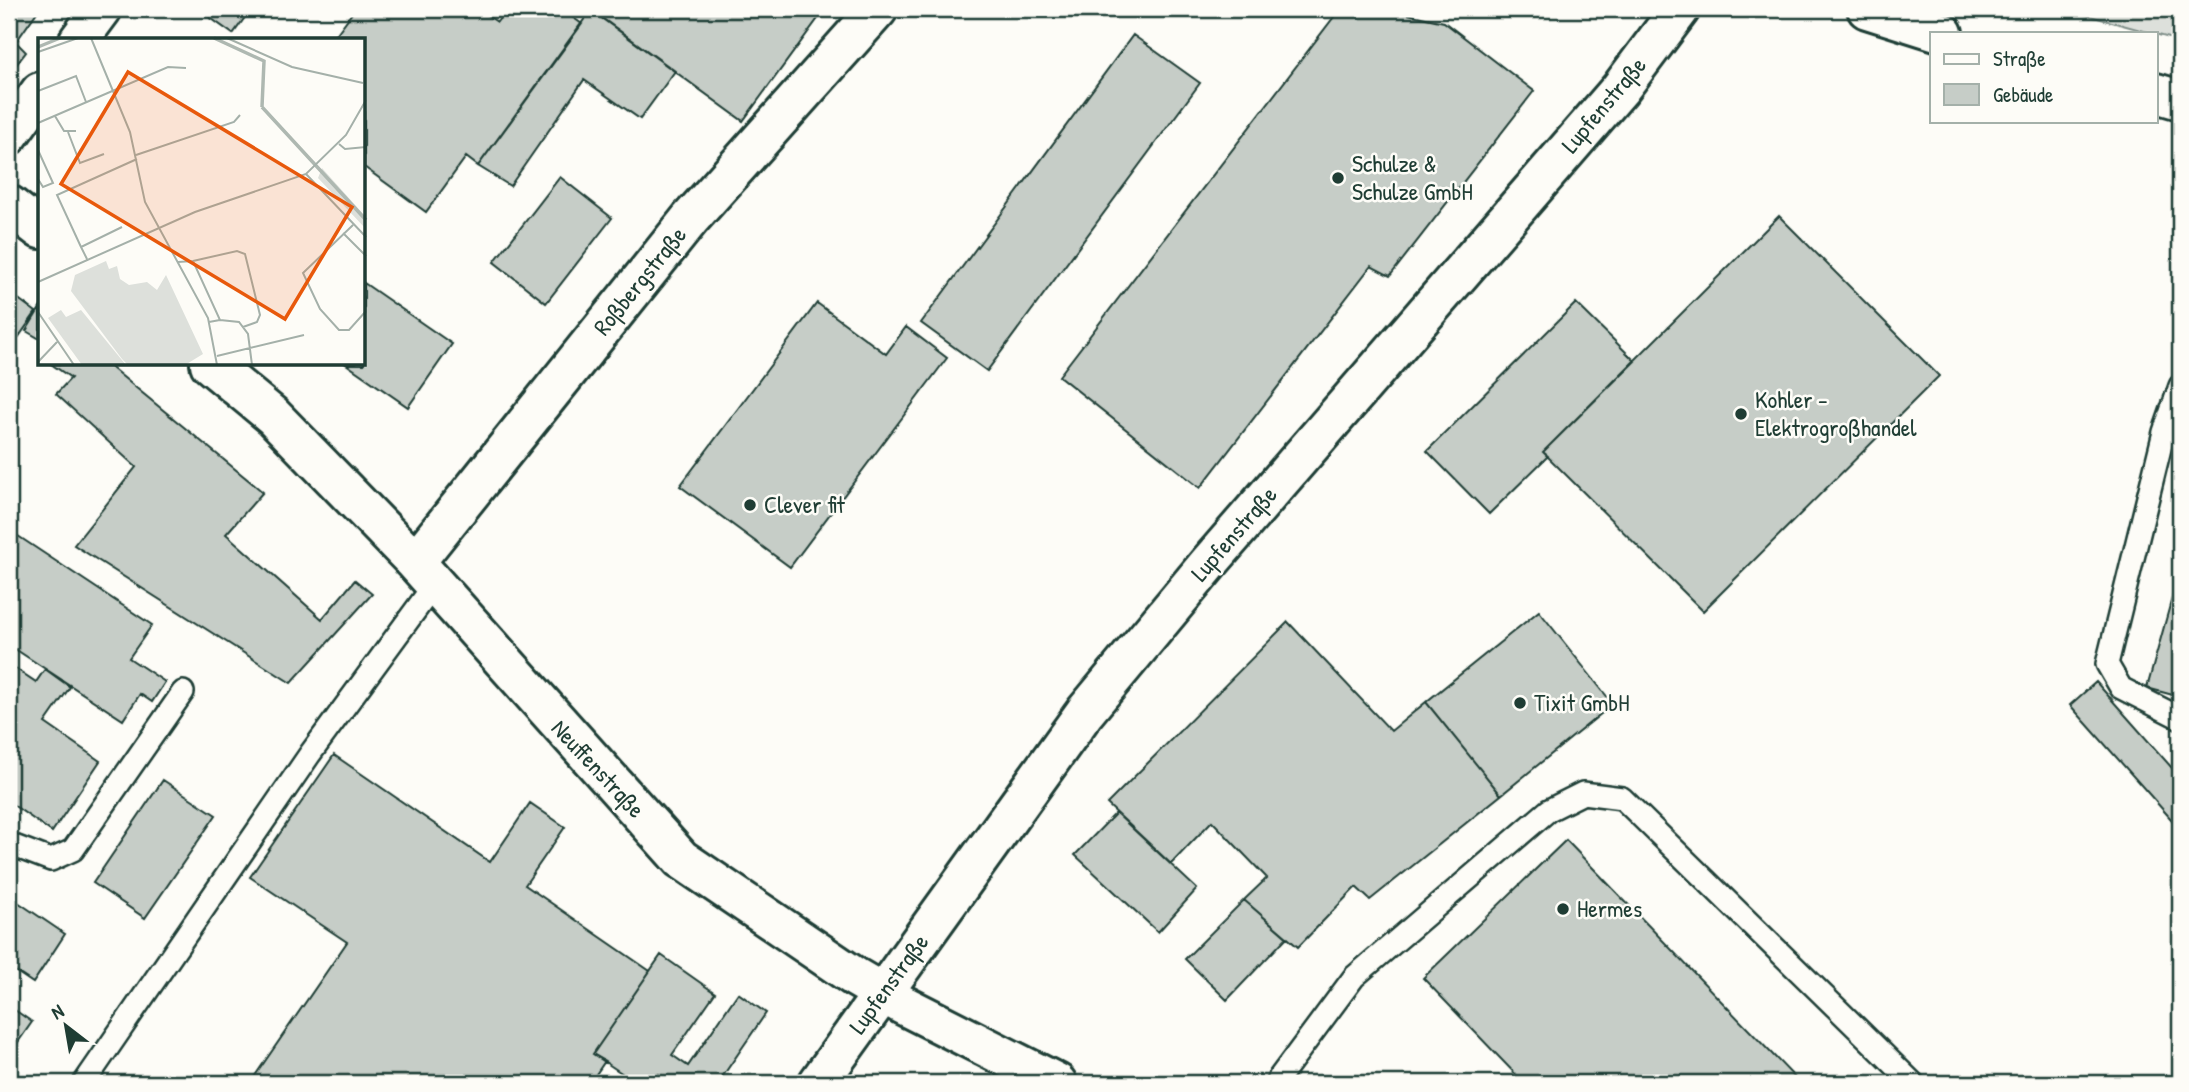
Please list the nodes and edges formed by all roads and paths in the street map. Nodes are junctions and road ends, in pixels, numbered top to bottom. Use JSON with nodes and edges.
{"nodes":[{"id":1,"x":102,"y":9,"type":"edge"},
{"id":2,"x":878,"y":9,"type":"edge"},
{"id":3,"x":1680,"y":9,"type":"edge"},
{"id":4,"x":1867,"y":9,"type":"edge"},
{"id":5,"x":1940,"y":32,"type":"edge"},
{"id":6,"x":80,"y":38,"type":"edge"},
{"id":7,"x":2158,"y":94,"type":"edge"},
{"id":8,"x":38,"y":95,"type":"edge"},
{"id":9,"x":2180,"y":100,"type":"edge"},
{"id":10,"x":9,"y":135,"type":"edge"},
{"id":11,"x":9,"y":205,"type":"edge"},
{"id":12,"x":38,"y":227,"type":"edge"},
{"id":13,"x":213,"y":366,"type":"edge"},
{"id":14,"x":2180,"y":386,"type":"edge"},
{"id":15,"x":425,"y":574,"type":"junction"},
{"id":16,"x":183,"y":692,"type":"dead end"},
{"id":17,"x":2180,"y":718,"type":"edge"},
{"id":18,"x":9,"y":844,"type":"edge"},
{"id":19,"x":883,"y":993,"type":"junction"},
{"id":20,"x":1276,"y":1081,"type":"edge"},
{"id":21,"x":84,"y":1083,"type":"edge"},
{"id":22,"x":818,"y":1083,"type":"edge"},
{"id":23,"x":1057,"y":1083,"type":"edge"},
{"id":24,"x":1913,"y":1083,"type":"edge"}],
"edges":[{"from":1,"to":6,"type":"street"},
{"from":2,"to":15,"type":"street","name":"Roßbergstraße"},
{"from":3,"to":19,"type":"street","name":"Lupfenstraße"},
{"from":4,"to":5,"type":"street"},
{"from":7,"to":9,"type":"street"},
{"from":8,"to":10,"type":"street"},
{"from":11,"to":12,"type":"street"},
{"from":13,"to":15,"type":"street","name":"Neuffenstraße"},
{"from":14,"to":17,"type":"lane"},
{"from":15,"to":19,"type":"street","name":"Neuffenstraße"},
{"from":15,"to":21,"type":"lane"},
{"from":16,"to":18,"type":"lane"},
{"from":19,"to":22,"type":"street","name":"Lupfenstraße"},
{"from":19,"to":23,"type":"street","name":"Neuffenstraße"},
{"from":20,"to":24,"type":"lane"}]}
